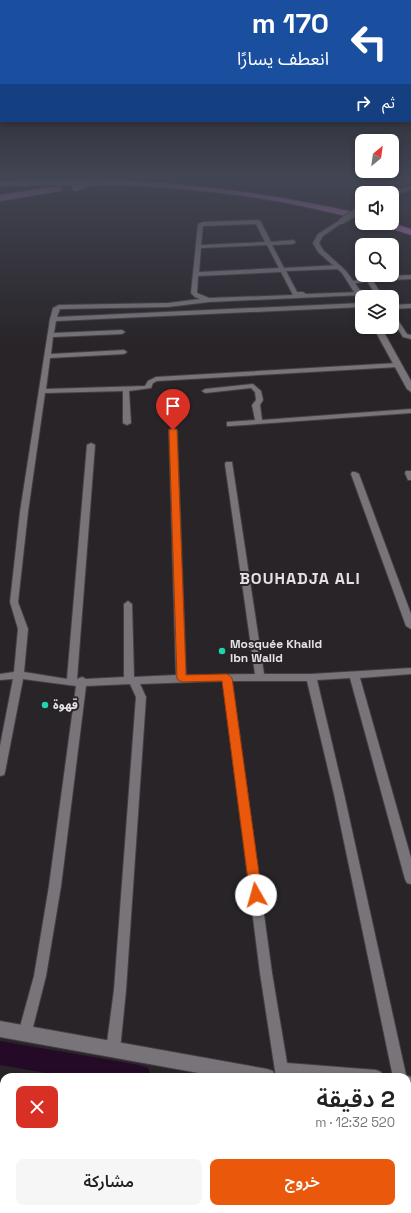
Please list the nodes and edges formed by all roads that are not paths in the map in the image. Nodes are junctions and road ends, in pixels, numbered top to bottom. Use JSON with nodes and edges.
{"nodes":[{"id":1,"x":199,"y":235,"type":"edge"},
{"id":2,"x":265,"y":235,"type":"edge"},
{"id":3,"x":321,"y":235,"type":"edge"},
{"id":4,"x":293,"y":242,"type":"dead end"},
{"id":5,"x":270,"y":243,"type":"junction"},
{"id":6,"x":198,"y":247,"type":"junction"},
{"id":7,"x":281,"y":269,"type":"junction"},
{"id":8,"x":342,"y":270,"type":"junction"},
{"id":9,"x":196,"y":274,"type":"junction"},
{"id":10,"x":411,"y":277,"type":"edge"},
{"id":11,"x":399,"y":278,"type":"edge"},
{"id":12,"x":355,"y":281,"type":"edge"},
{"id":13,"x":352,"y":282,"type":"junction"},
{"id":14,"x":357,"y":290,"type":"edge"},
{"id":15,"x":355,"y":294,"type":"edge"},
{"id":16,"x":355,"y":294,"type":"edge"},
{"id":17,"x":209,"y":300,"type":"junction"},
{"id":18,"x":355,"y":305,"type":"edge"},
{"id":19,"x":411,"y":306,"type":"edge"},
{"id":20,"x":399,"y":307,"type":"edge"},
{"id":21,"x":53,"y":319,"type":"junction"},
{"id":22,"x":399,"y":326,"type":"edge"},
{"id":23,"x":122,"y":332,"type":"dead end"},
{"id":24,"x":382,"y":334,"type":"edge"},
{"id":25,"x":51,"y":335,"type":"junction"},
{"id":26,"x":411,"y":337,"type":"edge"},
{"id":27,"x":124,"y":352,"type":"dead end"},
{"id":28,"x":48,"y":356,"type":"junction"},
{"id":29,"x":398,"y":365,"type":"junction"},
{"id":30,"x":126,"y":389,"type":"junction"},
{"id":31,"x":411,"y":389,"type":"edge"},
{"id":32,"x":43,"y":391,"type":"junction"},
{"id":33,"x":205,"y":391,"type":"dead end"},
{"id":34,"x":411,"y":411,"type":"edge"},
{"id":35,"x":127,"y":423,"type":"dead end"},
{"id":36,"x":259,"y":423,"type":"junction"},
{"id":37,"x":230,"y":424,"type":"dead end"},
{"id":38,"x":173,"y":430,"type":"dead end"},
{"id":39,"x":91,"y":445,"type":"dead end"},
{"id":40,"x":229,"y":464,"type":"dead end"},
{"id":41,"x":355,"y":474,"type":"dead end"},
{"id":42,"x":128,"y":604,"type":"dead end"},
{"id":43,"x":411,"y":626,"type":"edge"},
{"id":44,"x":354,"y":674,"type":"junction"},
{"id":45,"x":410,"y":674,"type":"edge"},
{"id":46,"x":0,"y":676,"type":"edge"},
{"id":47,"x":19,"y":676,"type":"junction"},
{"id":48,"x":311,"y":676,"type":"junction"},
{"id":49,"x":260,"y":677,"type":"junction"},
{"id":50,"x":227,"y":678,"type":"junction"},
{"id":51,"x":182,"y":679,"type":"junction"},
{"id":52,"x":131,"y":680,"type":"junction"},
{"id":53,"x":77,"y":682,"type":"junction"},
{"id":54,"x":0,"y":772,"type":"edge"},
{"id":55,"x":411,"y":879,"type":"edge"},
{"id":56,"x":0,"y":1029,"type":"edge"},
{"id":57,"x":24,"y":1034,"type":"junction"},
{"id":58,"x":113,"y":1050,"type":"junction"},
{"id":59,"x":270,"y":1073,"type":"edge"},
{"id":60,"x":277,"y":1073,"type":"edge"},
{"id":61,"x":399,"y":1073,"type":"edge"}],
"edges":[{"from":1,"to":6,"type":"street"},
{"from":2,"to":5,"type":"street"},
{"from":3,"to":8,"type":"street","bridge":true},
{"from":4,"to":5,"type":"street"},
{"from":5,"to":6,"type":"street"},
{"from":5,"to":7,"type":"street"},
{"from":6,"to":9,"type":"street"},
{"from":7,"to":8,"type":"street"},
{"from":7,"to":9,"type":"street"},
{"from":7,"to":15,"type":"street"},
{"from":8,"to":13,"type":"street"},
{"from":9,"to":17,"type":"street"},
{"from":10,"to":11,"type":"street"},
{"from":12,"to":13,"type":"street"},
{"from":13,"to":14,"type":"street"},
{"from":16,"to":17,"type":"street"},
{"from":17,"to":21,"type":"street"},
{"from":18,"to":21,"type":"street"},
{"from":19,"to":20,"type":"street"},
{"from":21,"to":25,"type":"street"},
{"from":22,"to":26,"type":"street"},
{"from":23,"to":25,"type":"street"},
{"from":24,"to":29,"type":"street"},
{"from":25,"to":28,"type":"street"},
{"from":27,"to":28,"type":"street"},
{"from":28,"to":32,"type":"street"},
{"from":29,"to":30,"type":"street"},
{"from":29,"to":31,"type":"street"},
{"from":30,"to":32,"type":"street"},
{"from":30,"to":35,"type":"street"},
{"from":32,"to":47,"type":"street"},
{"from":33,"to":36,"type":"street"},
{"from":34,"to":36,"type":"street"},
{"from":36,"to":37,"type":"street"},
{"from":38,"to":51,"type":"street"},
{"from":39,"to":53,"type":"street"},
{"from":40,"to":49,"type":"street"},
{"from":41,"to":43,"type":"street"},
{"from":42,"to":52,"type":"street"},
{"from":44,"to":45,"type":"street"},
{"from":44,"to":48,"type":"street"},
{"from":44,"to":55,"type":"street"},
{"from":46,"to":47,"type":"street"},
{"from":47,"to":53,"type":"street"},
{"from":47,"to":54,"type":"street"},
{"from":48,"to":49,"type":"street"},
{"from":48,"to":61,"type":"street"},
{"from":49,"to":50,"type":"street"},
{"from":50,"to":51,"type":"street"},
{"from":50,"to":60,"type":"street"},
{"from":51,"to":52,"type":"street"},
{"from":52,"to":53,"type":"street"},
{"from":52,"to":58,"type":"street"},
{"from":53,"to":57,"type":"street"},
{"from":56,"to":57,"type":"street"},
{"from":57,"to":58,"type":"street"},
{"from":58,"to":59,"type":"street"}]}
